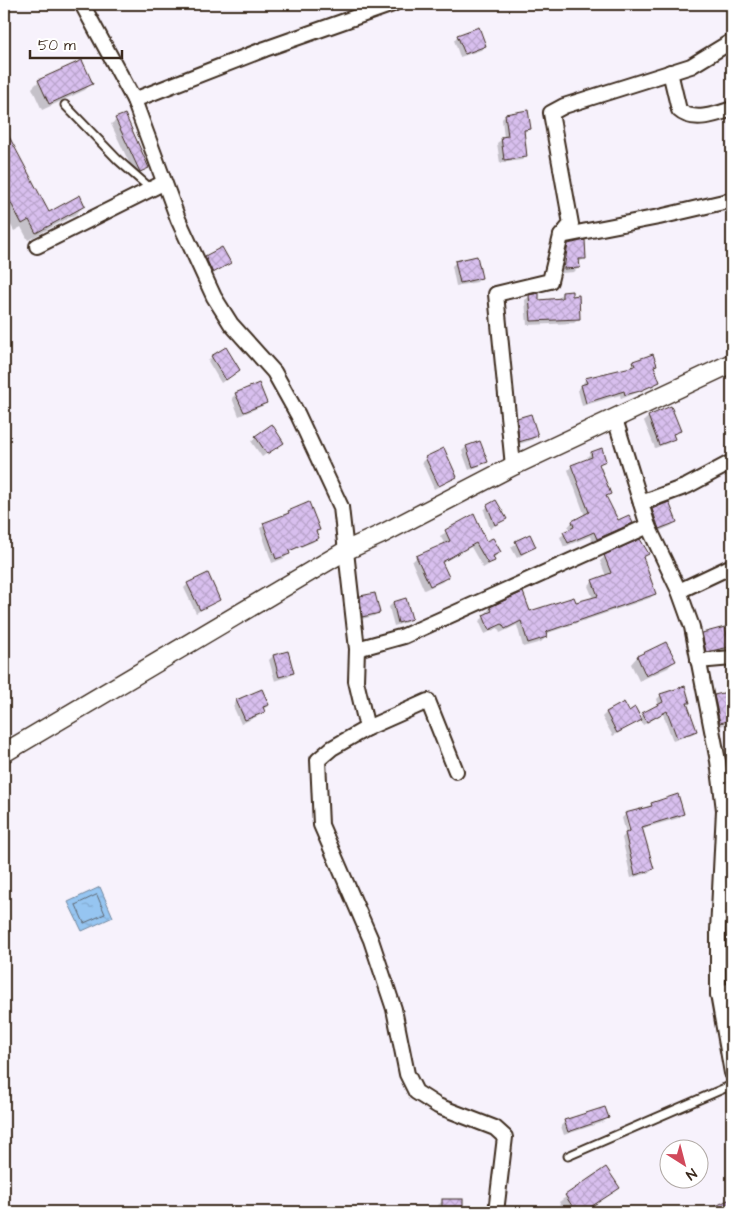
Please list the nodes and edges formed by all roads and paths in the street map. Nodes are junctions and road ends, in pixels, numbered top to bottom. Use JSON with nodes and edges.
{"nodes":[{"id":1,"x":82,"y":4,"type":"edge"},
{"id":2,"x":393,"y":4,"type":"edge"},
{"id":3,"x":732,"y":42,"type":"edge"},
{"id":4,"x":670,"y":72,"type":"junction"},
{"id":5,"x":134,"y":100,"type":"junction"},
{"id":6,"x":66,"y":105,"type":"dead end"},
{"id":7,"x":732,"y":109,"type":"edge"},
{"id":8,"x":157,"y":186,"type":"junction"},
{"id":9,"x":732,"y":200,"type":"edge"},
{"id":10,"x":561,"y":236,"type":"junction"},
{"id":11,"x":37,"y":246,"type":"dead end"},
{"id":12,"x":732,"y":362,"type":"edge"},
{"id":13,"x":615,"y":418,"type":"junction"},
{"id":14,"x":730,"y":463,"type":"dead end"},
{"id":15,"x":513,"y":466,"type":"junction"},
{"id":16,"x":641,"y":503,"type":"junction"},
{"id":17,"x":648,"y":526,"type":"junction"},
{"id":18,"x":345,"y":551,"type":"junction"},
{"id":19,"x":732,"y":566,"type":"edge"},
{"id":20,"x":679,"y":591,"type":"junction"},
{"id":21,"x":357,"y":649,"type":"junction"},
{"id":22,"x":732,"y":658,"type":"edge"},
{"id":23,"x":698,"y":661,"type":"junction"},
{"id":24,"x":367,"y":728,"type":"junction"},
{"id":25,"x":4,"y":753,"type":"edge"},
{"id":26,"x":456,"y":771,"type":"dead end"},
{"id":27,"x":728,"y":810,"type":"edge"},
{"id":28,"x":732,"y":928,"type":"edge"},
{"id":29,"x":718,"y":931,"type":"junction"},
{"id":30,"x":732,"y":990,"type":"edge"},
{"id":31,"x":718,"y":994,"type":"junction"},
{"id":32,"x":732,"y":1073,"type":"edge"},
{"id":33,"x":732,"y":1085,"type":"edge"},
{"id":34,"x":568,"y":1156,"type":"dead end"},
{"id":35,"x":496,"y":1212,"type":"edge"}],
"edges":[{"from":1,"to":5,"type":"street"},
{"from":2,"to":5,"type":"street"},
{"from":3,"to":4,"type":"street"},
{"from":4,"to":7,"type":"street"},
{"from":4,"to":10,"type":"street"},
{"from":5,"to":8,"type":"street"},
{"from":6,"to":8,"type":"lane"},
{"from":8,"to":11,"type":"street"},
{"from":8,"to":18,"type":"street"},
{"from":9,"to":10,"type":"street"},
{"from":10,"to":15,"type":"street"},
{"from":12,"to":13,"type":"street"},
{"from":13,"to":15,"type":"street"},
{"from":13,"to":16,"type":"street"},
{"from":14,"to":16,"type":"street"},
{"from":15,"to":18,"type":"street"},
{"from":16,"to":17,"type":"street"},
{"from":17,"to":20,"type":"street"},
{"from":17,"to":21,"type":"street"},
{"from":18,"to":21,"type":"street"},
{"from":18,"to":25,"type":"street"},
{"from":19,"to":20,"type":"street"},
{"from":20,"to":23,"type":"street"},
{"from":21,"to":24,"type":"street"},
{"from":22,"to":23,"type":"street"},
{"from":23,"to":27,"type":"street"},
{"from":24,"to":26,"type":"street"},
{"from":24,"to":35,"type":"street"},
{"from":27,"to":29,"type":"street"},
{"from":28,"to":29,"type":"street"},
{"from":29,"to":31,"type":"street"},
{"from":30,"to":31,"type":"street"},
{"from":31,"to":32,"type":"street"},
{"from":33,"to":34,"type":"lane"}]}
